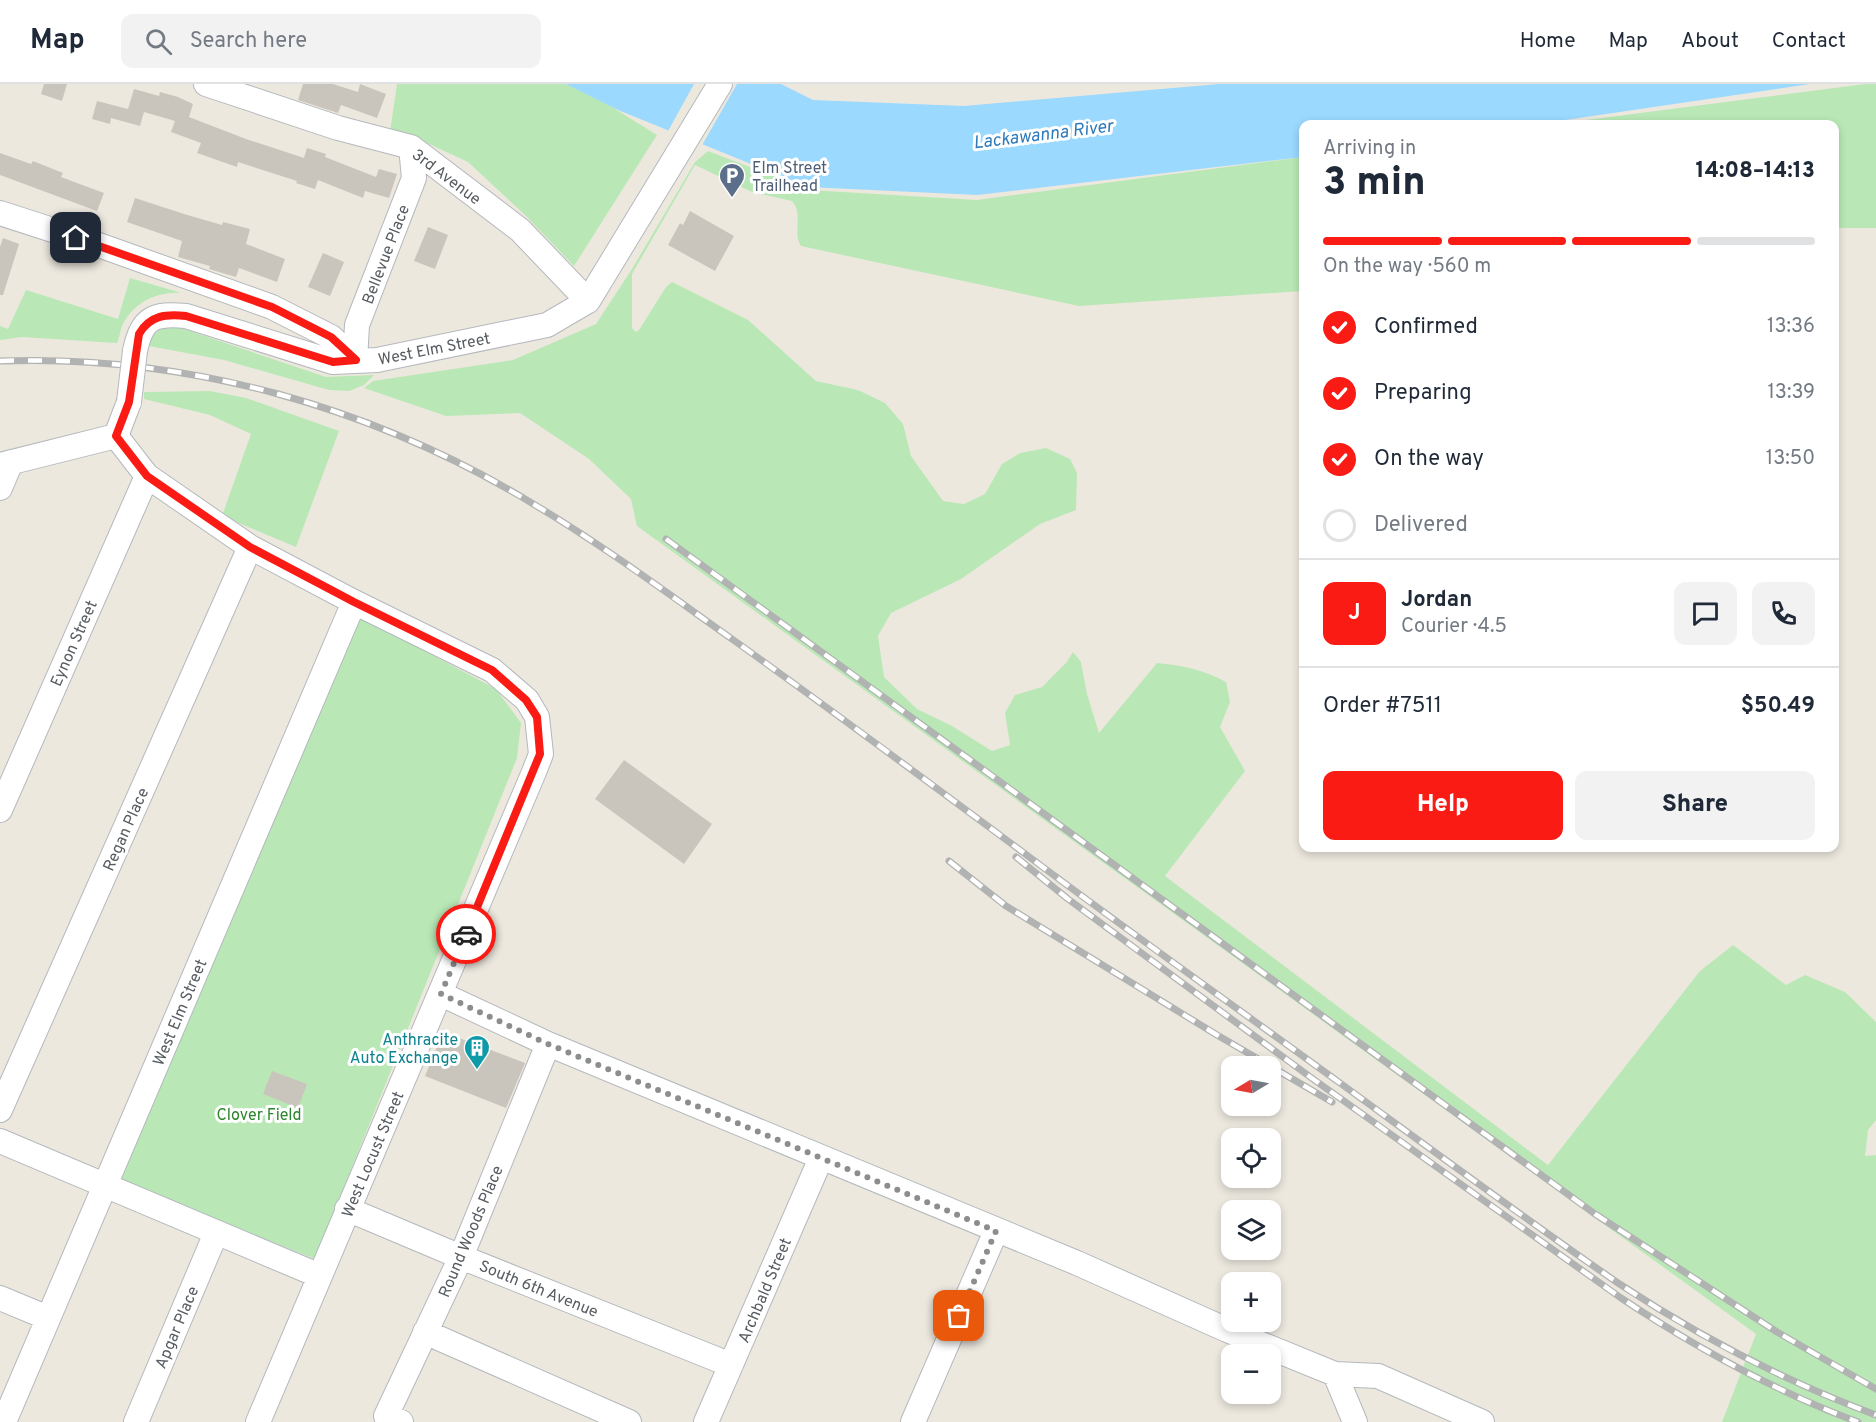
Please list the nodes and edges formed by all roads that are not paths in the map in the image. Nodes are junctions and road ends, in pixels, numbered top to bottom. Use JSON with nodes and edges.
{"nodes":[{"id":1,"x":206,"y":84,"type":"edge"},
{"id":2,"x":720,"y":84,"type":"edge"},
{"id":3,"x":411,"y":147,"type":"junction"},
{"id":4,"x":0,"y":213,"type":"edge"},
{"id":5,"x":588,"y":301,"type":"junction"},
{"id":6,"x":356,"y":360,"type":"junction"},
{"id":7,"x":116,"y":436,"type":"junction"},
{"id":8,"x":5,"y":464,"type":"edge"},
{"id":9,"x":147,"y":476,"type":"junction"},
{"id":10,"x":0,"y":488,"type":"edge"},
{"id":11,"x":250,"y":547,"type":"junction"},
{"id":12,"x":354,"y":602,"type":"junction"},
{"id":13,"x":0,"y":810,"type":"edge"},
{"id":14,"x":441,"y":994,"type":"junction"},
{"id":15,"x":548,"y":1044,"type":"junction"},
{"id":16,"x":0,"y":1110,"type":"edge"},
{"id":17,"x":0,"y":1141,"type":"edge"},
{"id":18,"x":821,"y":1158,"type":"junction"},
{"id":19,"x":104,"y":1186,"type":"junction"},
{"id":20,"x":347,"y":1209,"type":"junction"},
{"id":21,"x":996,"y":1231,"type":"junction"},
{"id":22,"x":216,"y":1233,"type":"junction"},
{"id":23,"x":461,"y":1257,"type":"junction"},
{"id":24,"x":320,"y":1276,"type":"junction"},
{"id":25,"x":0,"y":1298,"type":"edge"},
{"id":26,"x":48,"y":1318,"type":"junction"},
{"id":27,"x":425,"y":1332,"type":"junction"},
{"id":28,"x":731,"y":1365,"type":"junction"},
{"id":29,"x":1335,"y":1374,"type":"junction"},
{"id":30,"x":394,"y":1419,"type":"edge"},
{"id":31,"x":4,"y":1422,"type":"edge"},
{"id":32,"x":136,"y":1422,"type":"edge"},
{"id":33,"x":258,"y":1422,"type":"edge"},
{"id":34,"x":629,"y":1422,"type":"edge"},
{"id":35,"x":706,"y":1422,"type":"edge"},
{"id":36,"x":913,"y":1422,"type":"edge"},
{"id":37,"x":1355,"y":1422,"type":"edge"},
{"id":38,"x":1482,"y":1422,"type":"edge"}],
"edges":[{"from":1,"to":3,"type":"street","name":"3rd Avenue"},
{"from":2,"to":5,"type":"street","name":"West Elm Street"},
{"from":3,"to":5,"type":"street","name":"3rd Avenue"},
{"from":3,"to":6,"type":"street","name":"Bellevue Place"},
{"from":4,"to":6,"type":"street"},
{"from":5,"to":6,"type":"street","name":"West Elm Street"},
{"from":6,"to":7,"type":"street","name":"West Elm Street","bridge":true},
{"from":7,"to":8,"type":"street"},
{"from":7,"to":9,"type":"street"},
{"from":8,"to":10,"type":"street"},
{"from":9,"to":11,"type":"street"},
{"from":9,"to":13,"type":"street","name":"Eynon Street"},
{"from":11,"to":12,"type":"street"},
{"from":11,"to":16,"type":"street","name":"Regan Place"},
{"from":12,"to":14,"type":"street","name":"West Locust Street"},
{"from":12,"to":19,"type":"street","name":"West Elm Street"},
{"from":14,"to":15,"type":"street"},
{"from":14,"to":20,"type":"street","name":"West Locust Street"},
{"from":15,"to":18,"type":"street"},
{"from":15,"to":23,"type":"street","name":"Round Woods Place"},
{"from":17,"to":19,"type":"street"},
{"from":18,"to":21,"type":"street"},
{"from":18,"to":28,"type":"street","name":"Archbald Street"},
{"from":19,"to":22,"type":"street"},
{"from":19,"to":26,"type":"street","name":"West Elm Street"},
{"from":20,"to":23,"type":"street","name":"South 6th Avenue"},
{"from":20,"to":24,"type":"street","name":"West Locust Street"},
{"from":21,"to":29,"type":"street"},
{"from":21,"to":36,"type":"street"},
{"from":22,"to":24,"type":"street"},
{"from":22,"to":32,"type":"street","name":"Apgar Place"},
{"from":23,"to":27,"type":"street","name":"Round Woods Place"},
{"from":23,"to":28,"type":"street","name":"South 6th Avenue"},
{"from":24,"to":33,"type":"street","name":"West Locust Street"},
{"from":25,"to":26,"type":"street"},
{"from":26,"to":31,"type":"street","name":"West Elm Street"},
{"from":27,"to":30,"type":"street","name":"Round Woods Place"},
{"from":27,"to":34,"type":"street"},
{"from":28,"to":35,"type":"street","name":"Archbald Street"},
{"from":29,"to":37,"type":"street"},
{"from":29,"to":38,"type":"street"}]}
